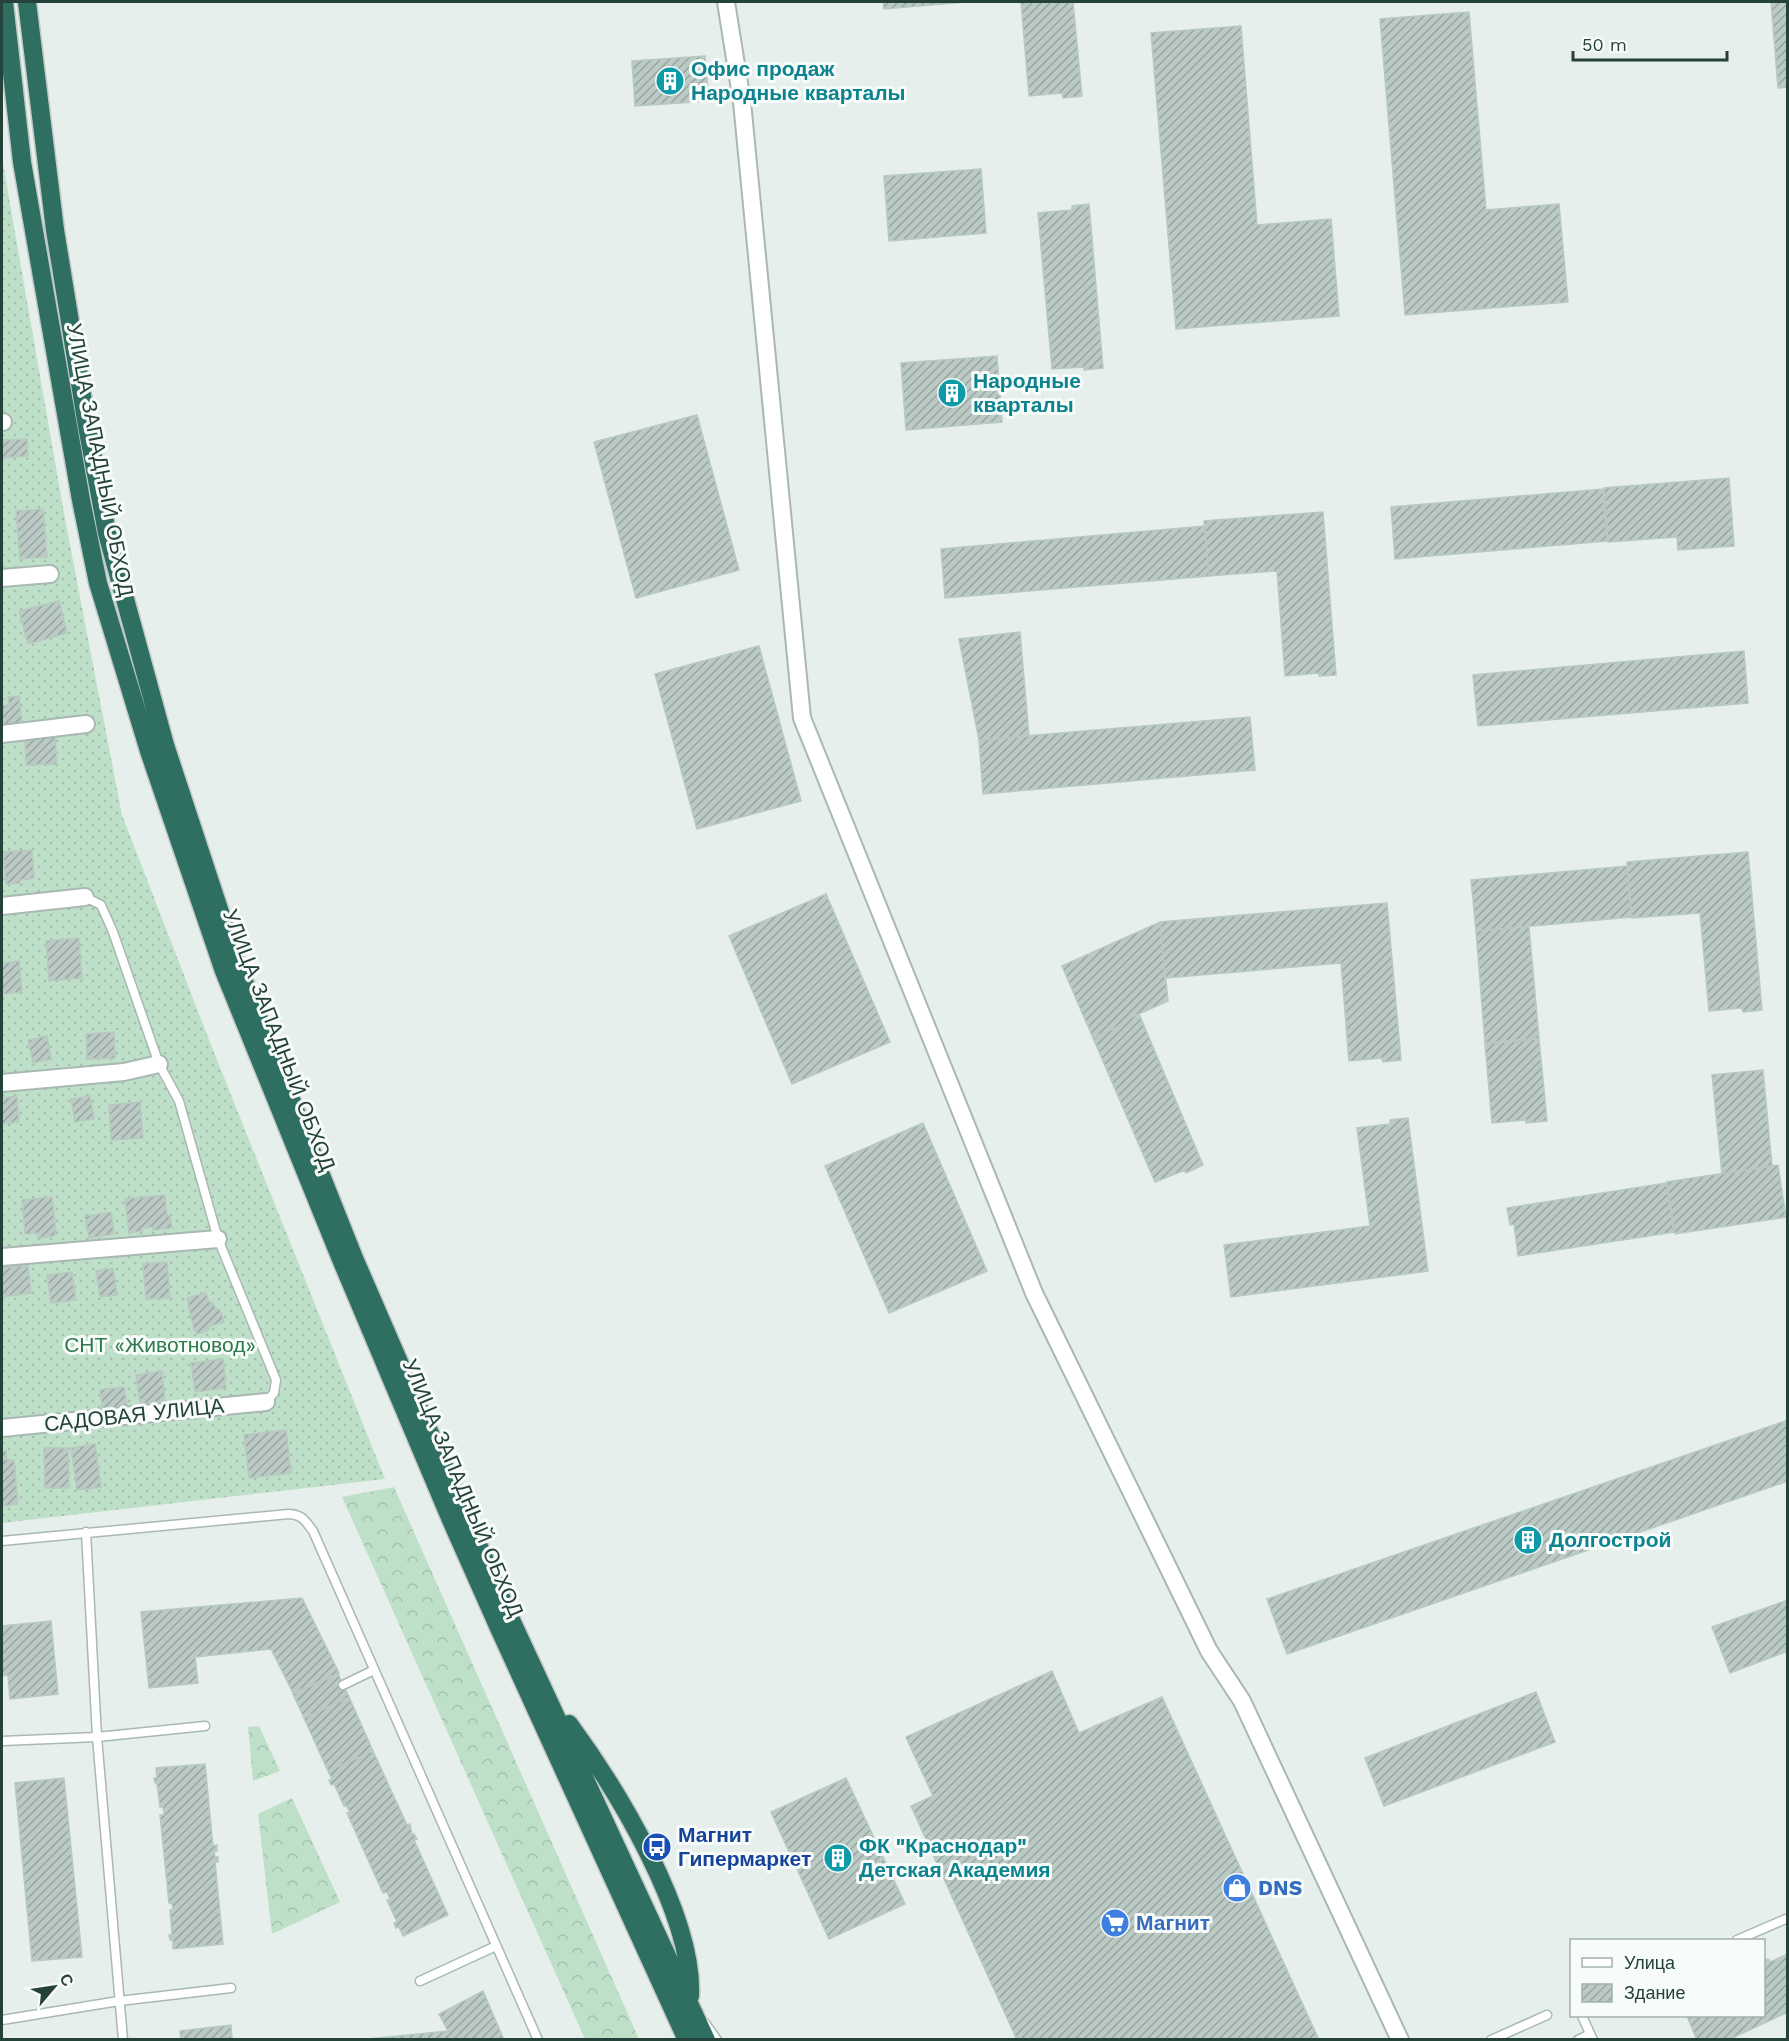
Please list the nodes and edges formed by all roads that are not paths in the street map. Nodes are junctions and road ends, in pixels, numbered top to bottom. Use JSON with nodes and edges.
{"nodes":[{"id":1,"x":4,"y":2,"type":"edge"},
{"id":2,"x":27,"y":2,"type":"edge"},
{"id":3,"x":726,"y":2,"type":"edge"},
{"id":4,"x":50,"y":573,"type":"dead end"},
{"id":5,"x":2,"y":578,"type":"edge"},
{"id":6,"x":86,"y":724,"type":"dead end"},
{"id":7,"x":2,"y":734,"type":"edge"},
{"id":8,"x":85,"y":897,"type":"joint"},
{"id":9,"x":2,"y":906,"type":"edge"},
{"id":10,"x":159,"y":1064,"type":"junction"},
{"id":11,"x":2,"y":1083,"type":"edge"},
{"id":12,"x":218,"y":1239,"type":"junction"},
{"id":13,"x":2,"y":1257,"type":"edge"},
{"id":14,"x":266,"y":1402,"type":"joint"},
{"id":15,"x":2,"y":1428,"type":"edge"},
{"id":16,"x":86,"y":1532,"type":"junction"},
{"id":17,"x":2,"y":1540,"type":"edge"},
{"id":18,"x":374,"y":1670,"type":"junction"},
{"id":19,"x":343,"y":1685,"type":"dead end"},
{"id":20,"x":549,"y":1701,"type":"junction"},
{"id":21,"x":205,"y":1726,"type":"dead end"},
{"id":22,"x":97,"y":1737,"type":"junction"},
{"id":23,"x":2,"y":1741,"type":"edge"},
{"id":24,"x":1788,"y":1918,"type":"edge"},
{"id":25,"x":1741,"y":1939,"type":"edge"},
{"id":26,"x":496,"y":1946,"type":"junction"},
{"id":27,"x":420,"y":1981,"type":"dead end"},
{"id":28,"x":231,"y":1988,"type":"dead end"},
{"id":29,"x":119,"y":2001,"type":"junction"},
{"id":30,"x":690,"y":2004,"type":"junction"},
{"id":31,"x":1547,"y":2015,"type":"dead end"},
{"id":32,"x":1582,"y":2017,"type":"edge"},
{"id":33,"x":2,"y":2020,"type":"edge"},
{"id":34,"x":1592,"y":2037,"type":"edge"},
{"id":35,"x":687,"y":2039,"type":"edge"},
{"id":36,"x":123,"y":2040,"type":"edge"},
{"id":37,"x":538,"y":2040,"type":"edge"},
{"id":38,"x":706,"y":2040,"type":"edge"},
{"id":39,"x":717,"y":2040,"type":"edge"},
{"id":40,"x":1400,"y":2040,"type":"edge"},
{"id":41,"x":1491,"y":2040,"type":"edge"},
{"id":42,"x":1578,"y":2040,"type":"edge"}],
"edges":[{"from":1,"to":35,"type":"highway","name":"УЛИЦА ЗАПАДНЫЙ ОБХОД"},
{"from":2,"to":20,"type":"highway","name":"УЛИЦА ЗАПАДНЫЙ ОБХОД"},
{"from":3,"to":40,"type":"street"},
{"from":4,"to":5,"type":"street"},
{"from":6,"to":7,"type":"street"},
{"from":8,"to":9,"type":"street"},
{"from":8,"to":10,"type":"lane"},
{"from":10,"to":11,"type":"street"},
{"from":10,"to":12,"type":"lane"},
{"from":12,"to":13,"type":"street"},
{"from":12,"to":14,"type":"lane"},
{"from":14,"to":15,"type":"street","name":"САДОВАЯ УЛИЦА"},
{"from":16,"to":17,"type":"lane"},
{"from":16,"to":18,"type":"lane"},
{"from":16,"to":22,"type":"lane"},
{"from":18,"to":19,"type":"lane"},
{"from":18,"to":26,"type":"lane"},
{"from":20,"to":30,"type":"highway","name":"УЛИЦА ЗАПАДНЫЙ ОБХОД"},
{"from":20,"to":30,"type":"highway"},
{"from":21,"to":22,"type":"lane"},
{"from":22,"to":23,"type":"lane"},
{"from":22,"to":29,"type":"lane"},
{"from":24,"to":25,"type":"lane"},
{"from":26,"to":27,"type":"lane"},
{"from":26,"to":37,"type":"lane"},
{"from":28,"to":29,"type":"lane"},
{"from":29,"to":33,"type":"lane"},
{"from":29,"to":36,"type":"lane"},
{"from":30,"to":38,"type":"highway","name":"УЛИЦА ЗАПАДНЫЙ ОБХОД"},
{"from":30,"to":39,"type":"lane"},
{"from":31,"to":41,"type":"lane"},
{"from":32,"to":34,"type":"lane"},
{"from":34,"to":42,"type":"lane"}]}
